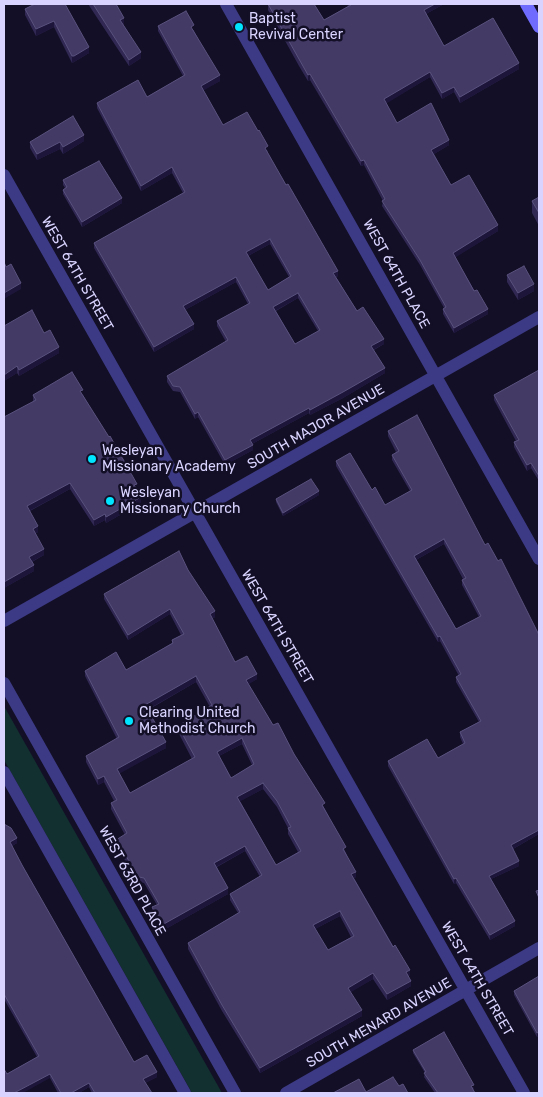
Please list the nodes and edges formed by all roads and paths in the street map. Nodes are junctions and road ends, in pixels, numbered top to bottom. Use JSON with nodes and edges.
{"nodes":[{"id":1,"x":226,"y":4,"type":"edge"},
{"id":2,"x":526,"y":4,"type":"edge"},
{"id":3,"x":539,"y":27,"type":"edge"},
{"id":4,"x":4,"y":175,"type":"edge"},
{"id":5,"x":539,"y":317,"type":"edge"},
{"id":6,"x":436,"y":376,"type":"junction"},
{"id":7,"x":195,"y":513,"type":"junction"},
{"id":8,"x":539,"y":559,"type":"edge"},
{"id":9,"x":4,"y":621,"type":"edge"},
{"id":10,"x":4,"y":683,"type":"edge"},
{"id":11,"x":4,"y":772,"type":"edge"},
{"id":12,"x":539,"y":948,"type":"edge"},
{"id":13,"x":466,"y":990,"type":"junction"},
{"id":14,"x":185,"y":1093,"type":"edge"},
{"id":15,"x":235,"y":1093,"type":"edge"},
{"id":16,"x":286,"y":1093,"type":"edge"},
{"id":17,"x":524,"y":1093,"type":"edge"}],
"edges":[{"from":1,"to":6,"type":"street","name":"WEST 64TH PLACE"},
{"from":2,"to":3,"type":"street"},
{"from":4,"to":7,"type":"street","name":"WEST 64TH STREET"},
{"from":5,"to":6,"type":"street","name":"SOUTH MAJOR AVENUE"},
{"from":6,"to":7,"type":"street","name":"SOUTH MAJOR AVENUE"},
{"from":6,"to":8,"type":"street","name":"WEST 64TH PLACE"},
{"from":7,"to":9,"type":"street","name":"SOUTH MAJOR AVENUE"},
{"from":7,"to":13,"type":"street","name":"WEST 64TH STREET"},
{"from":10,"to":15,"type":"street","name":"WEST 63RD PLACE"},
{"from":11,"to":14,"type":"street"},
{"from":12,"to":13,"type":"street","name":"SOUTH MENARD AVENUE"},
{"from":13,"to":16,"type":"street","name":"SOUTH MENARD AVENUE"},
{"from":13,"to":17,"type":"street","name":"WEST 64TH STREET"}]}
